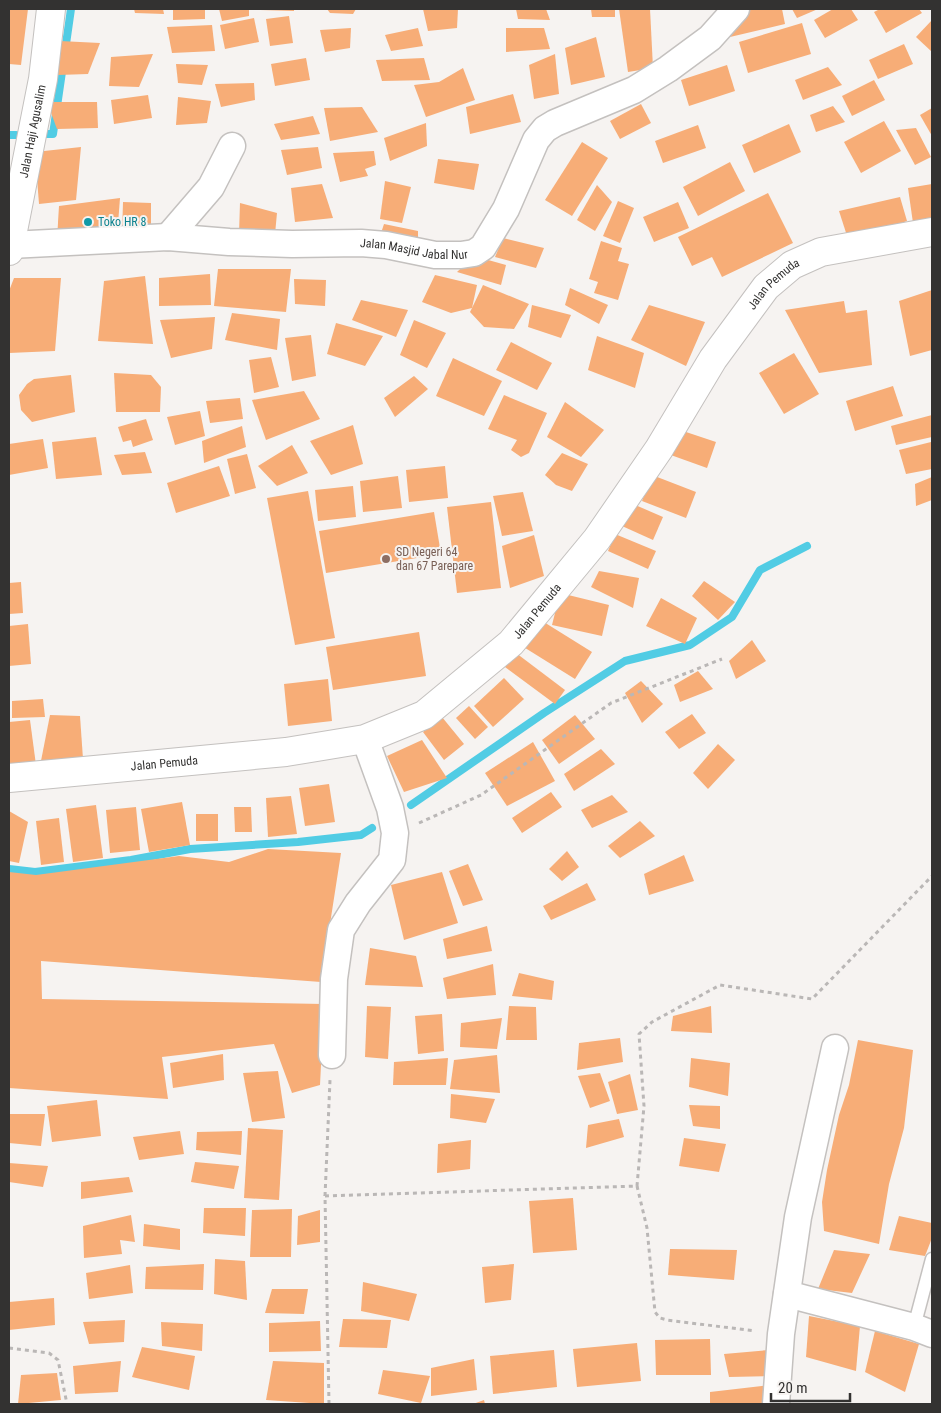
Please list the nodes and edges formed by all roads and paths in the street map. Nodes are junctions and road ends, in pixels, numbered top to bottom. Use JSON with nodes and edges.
{"nodes":[{"id":1,"x":51,"y":9,"type":"edge"},
{"id":2,"x":736,"y":9,"type":"edge"},
{"id":3,"x":232,"y":146,"type":"dead end"},
{"id":4,"x":932,"y":232,"type":"edge"},
{"id":5,"x":168,"y":237,"type":"junction"},
{"id":6,"x":10,"y":248,"type":"edge"},
{"id":7,"x":722,"y":659,"type":"dead end"},
{"id":8,"x":365,"y":739,"type":"junction"},
{"id":9,"x":9,"y":778,"type":"edge"},
{"id":10,"x":395,"y":833,"type":"junction"},
{"id":11,"x":932,"y":876,"type":"edge"},
{"id":12,"x":834,"y":1048,"type":"dead end"},
{"id":13,"x":332,"y":1055,"type":"joint"},
{"id":14,"x":637,"y":1186,"type":"junction"},
{"id":15,"x":325,"y":1196,"type":"junction"},
{"id":16,"x":932,"y":1259,"type":"edge"},
{"id":17,"x":787,"y":1294,"type":"junction"},
{"id":18,"x":923,"y":1331,"type":"edge"},
{"id":19,"x":781,"y":1334,"type":"junction"},
{"id":20,"x":9,"y":1348,"type":"edge"},
{"id":21,"x":67,"y":1404,"type":"edge"},
{"id":22,"x":329,"y":1404,"type":"edge"},
{"id":23,"x":776,"y":1404,"type":"edge"}],
"edges":[{"from":1,"to":6,"type":"street","name":"Jalan Haji Agusalim"},
{"from":2,"to":5,"type":"street","name":"Jalan Masjid Jabal Nur"},
{"from":3,"to":5,"type":"street"},
{"from":4,"to":8,"type":"street","name":"Jalan Pemuda"},
{"from":5,"to":6,"type":"street","name":"Jalan Masjid Jabal Nur"},
{"from":7,"to":10,"type":"path"},
{"from":8,"to":9,"type":"street","name":"Jalan Pemuda"},
{"from":8,"to":10,"type":"street"},
{"from":10,"to":13,"type":"street"},
{"from":11,"to":14,"type":"path"},
{"from":12,"to":17,"type":"street"},
{"from":13,"to":15,"type":"path"},
{"from":14,"to":15,"type":"path"},
{"from":14,"to":19,"type":"path"},
{"from":15,"to":22,"type":"path"},
{"from":16,"to":18,"type":"lane"},
{"from":17,"to":18,"type":"street"},
{"from":17,"to":19,"type":"street"},
{"from":19,"to":23,"type":"street"},
{"from":20,"to":21,"type":"path"}]}
